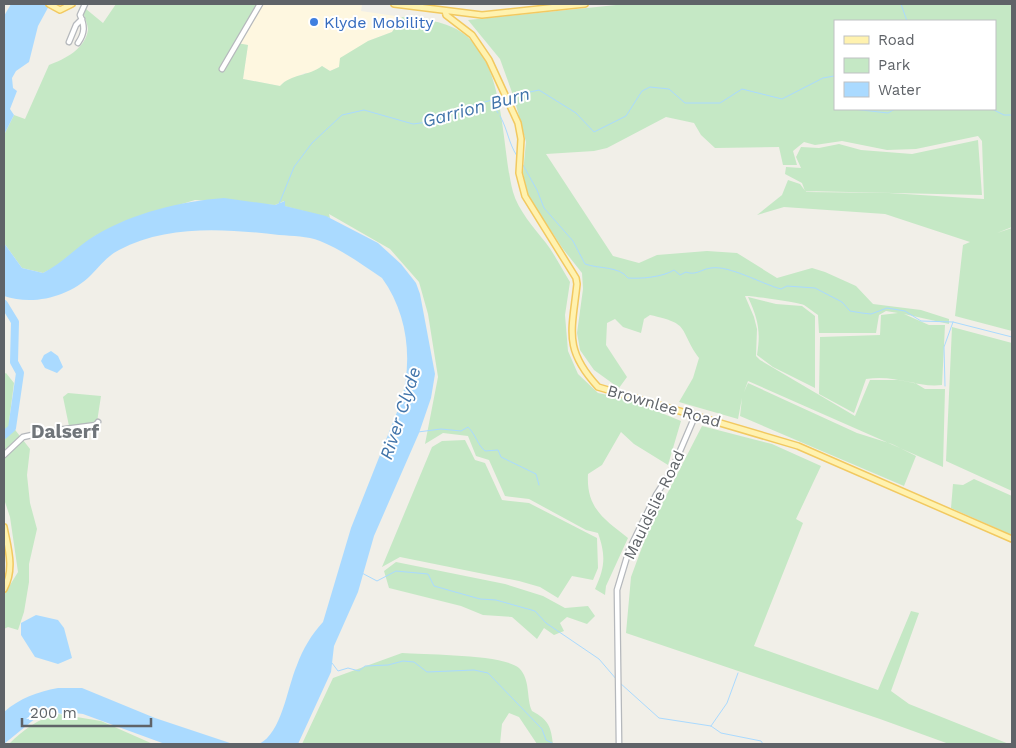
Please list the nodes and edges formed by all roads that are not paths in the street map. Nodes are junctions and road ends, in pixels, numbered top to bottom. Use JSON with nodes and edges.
{"nodes":[{"id":1,"x":49,"y":4,"type":"edge"},
{"id":2,"x":72,"y":4,"type":"edge"},
{"id":3,"x":85,"y":4,"type":"edge"},
{"id":4,"x":260,"y":4,"type":"edge"},
{"id":5,"x":394,"y":4,"type":"edge"},
{"id":6,"x":585,"y":4,"type":"edge"},
{"id":7,"x":445,"y":11,"type":"junction"},
{"id":8,"x":82,"y":19,"type":"junction"},
{"id":9,"x":69,"y":42,"type":"dead end"},
{"id":10,"x":78,"y":43,"type":"dead end"},
{"id":11,"x":222,"y":69,"type":"dead end"},
{"id":12,"x":695,"y":416,"type":"junction"},
{"id":13,"x":98,"y":422,"type":"dead end"},
{"id":14,"x":4,"y":455,"type":"edge"},
{"id":15,"x":4,"y":526,"type":"edge"},
{"id":16,"x":1012,"y":539,"type":"edge"},
{"id":17,"x":4,"y":589,"type":"edge"},
{"id":18,"x":619,"y":744,"type":"edge"}],
"edges":[{"from":1,"to":2,"type":"main road"},
{"from":3,"to":8,"type":"street"},
{"from":4,"to":11,"type":"street"},
{"from":5,"to":7,"type":"main road"},
{"from":6,"to":7,"type":"main road"},
{"from":7,"to":12,"type":"main road","name":"Brownlee Road"},
{"from":8,"to":9,"type":"street"},
{"from":8,"to":10,"type":"street"},
{"from":12,"to":16,"type":"main road","name":"Brownlee Road"},
{"from":12,"to":18,"type":"street","name":"Mauldslie Road"},
{"from":13,"to":14,"type":"street"},
{"from":15,"to":17,"type":"main road"}]}
